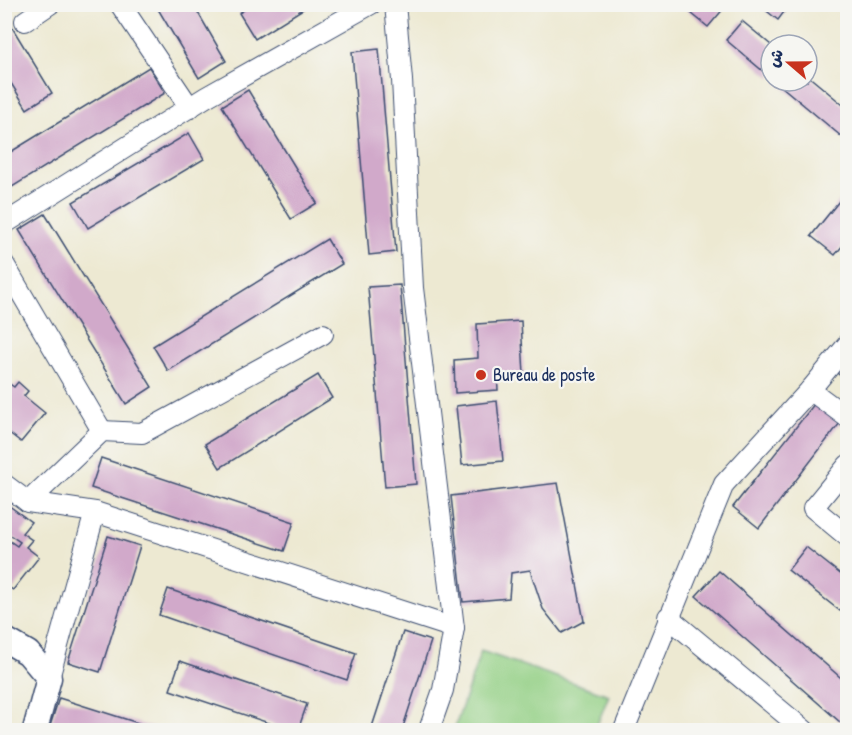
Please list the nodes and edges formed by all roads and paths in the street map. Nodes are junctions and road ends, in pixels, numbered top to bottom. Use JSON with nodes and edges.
{"nodes":[{"id":1,"x":51,"y":4,"type":"edge"},
{"id":2,"x":120,"y":4,"type":"edge"},
{"id":3,"x":371,"y":4,"type":"edge"},
{"id":4,"x":395,"y":4,"type":"edge"},
{"id":5,"x":25,"y":21,"type":"dead end"},
{"id":6,"x":189,"y":108,"type":"junction"},
{"id":7,"x":4,"y":224,"type":"edge"},
{"id":8,"x":4,"y":264,"type":"edge"},
{"id":9,"x":323,"y":334,"type":"dead end"},
{"id":10,"x":848,"y":344,"type":"edge"},
{"id":11,"x":810,"y":390,"type":"junction"},
{"id":12,"x":848,"y":418,"type":"edge"},
{"id":13,"x":102,"y":431,"type":"junction"},
{"id":14,"x":848,"y":465,"type":"edge"},
{"id":15,"x":4,"y":484,"type":"edge"},
{"id":16,"x":28,"y":502,"type":"junction"},
{"id":17,"x":95,"y":512,"type":"junction"},
{"id":18,"x":848,"y":537,"type":"edge"},
{"id":19,"x":668,"y":617,"type":"junction"},
{"id":20,"x":454,"y":628,"type":"junction"},
{"id":21,"x":4,"y":639,"type":"edge"},
{"id":22,"x":49,"y":678,"type":"junction"},
{"id":23,"x":35,"y":730,"type":"edge"},
{"id":24,"x":429,"y":730,"type":"edge"},
{"id":25,"x":624,"y":730,"type":"edge"},
{"id":26,"x":804,"y":730,"type":"edge"}],
"edges":[{"from":1,"to":5,"type":"street"},
{"from":2,"to":6,"type":"street"},
{"from":3,"to":6,"type":"street"},
{"from":4,"to":20,"type":"street"},
{"from":6,"to":7,"type":"street"},
{"from":8,"to":13,"type":"street"},
{"from":9,"to":13,"type":"street"},
{"from":10,"to":11,"type":"street"},
{"from":11,"to":12,"type":"street"},
{"from":11,"to":19,"type":"street"},
{"from":13,"to":16,"type":"street"},
{"from":14,"to":18,"type":"street"},
{"from":15,"to":16,"type":"street"},
{"from":16,"to":17,"type":"street"},
{"from":17,"to":20,"type":"street"},
{"from":17,"to":22,"type":"street"},
{"from":19,"to":25,"type":"street"},
{"from":19,"to":26,"type":"street"},
{"from":20,"to":24,"type":"street"},
{"from":21,"to":22,"type":"street"},
{"from":22,"to":23,"type":"street"}]}
